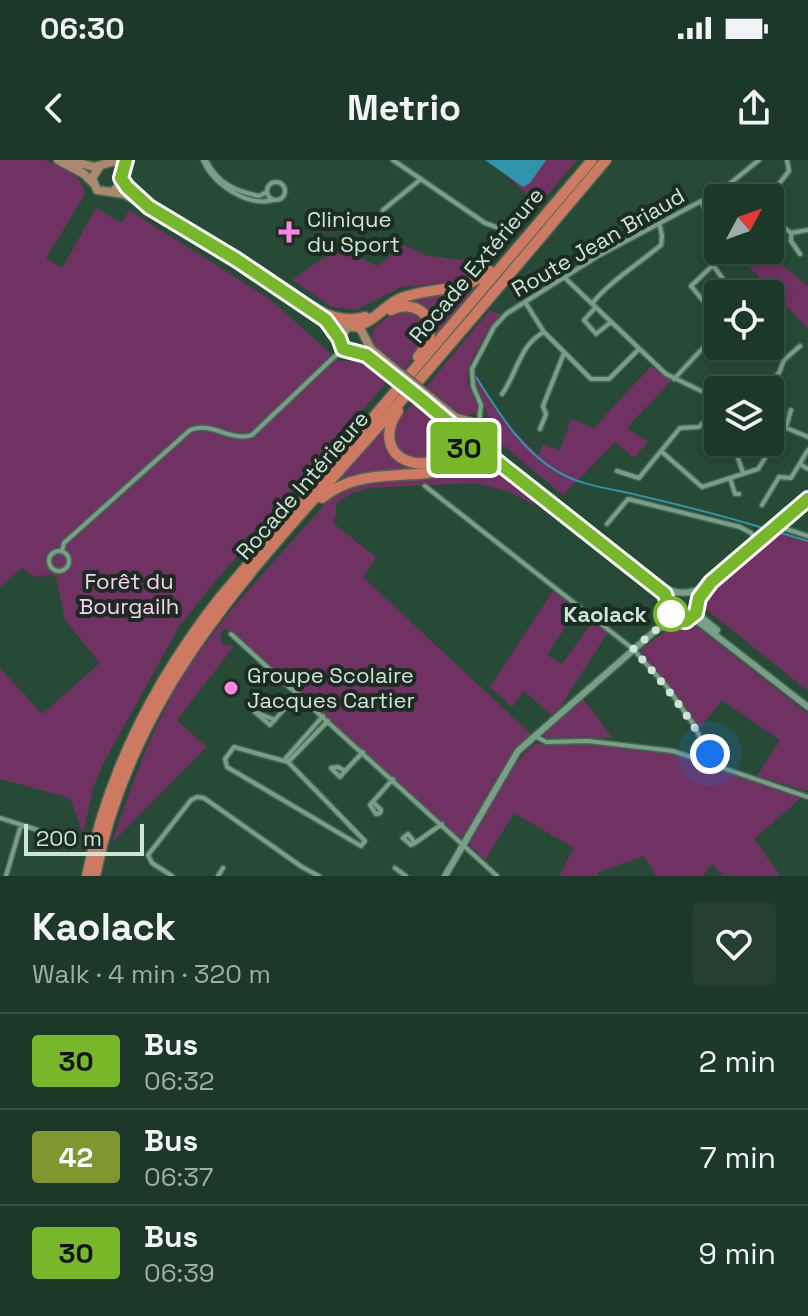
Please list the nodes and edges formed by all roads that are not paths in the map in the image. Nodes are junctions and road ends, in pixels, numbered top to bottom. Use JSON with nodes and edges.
{"nodes":[{"id":1,"x":58,"y":160,"type":"edge"},
{"id":2,"x":68,"y":160,"type":"edge"},
{"id":3,"x":119,"y":160,"type":"edge"},
{"id":4,"x":126,"y":160,"type":"edge"},
{"id":5,"x":205,"y":160,"type":"edge"},
{"id":6,"x":393,"y":160,"type":"edge"},
{"id":7,"x":592,"y":160,"type":"edge"},
{"id":8,"x":606,"y":160,"type":"edge"},
{"id":9,"x":759,"y":160,"type":"edge"},
{"id":10,"x":787,"y":160,"type":"edge"},
{"id":11,"x":103,"y":165,"type":"junction"},
{"id":12,"x":121,"y":176,"type":"junction"},
{"id":13,"x":421,"y":179,"type":"junction"},
{"id":14,"x":93,"y":183,"type":"junction"},
{"id":15,"x":779,"y":184,"type":"edge"},
{"id":16,"x":112,"y":192,"type":"junction"},
{"id":17,"x":267,"y":192,"type":"junction"},
{"id":18,"x":273,"y":200,"type":"junction"},
{"id":19,"x":701,"y":201,"type":"junction"},
{"id":20,"x":149,"y":207,"type":"junction"},
{"id":21,"x":704,"y":207,"type":"edge"},
{"id":22,"x":383,"y":210,"type":"dead end"},
{"id":23,"x":659,"y":222,"type":"junction"},
{"id":24,"x":784,"y":228,"type":"edge"},
{"id":25,"x":502,"y":229,"type":"dead end"},
{"id":26,"x":808,"y":230,"type":"edge"},
{"id":27,"x":791,"y":233,"type":"junction"},
{"id":28,"x":519,"y":247,"type":"junction"},
{"id":29,"x":800,"y":254,"type":"dead end"},
{"id":30,"x":713,"y":265,"type":"joint"},
{"id":31,"x":564,"y":277,"type":"junction"},
{"id":32,"x":724,"y":280,"type":"edge"},
{"id":33,"x":279,"y":288,"type":"junction"},
{"id":34,"x":421,"y":294,"type":"junction"},
{"id":35,"x":704,"y":301,"type":"edge"},
{"id":36,"x":525,"y":302,"type":"junction"},
{"id":37,"x":594,"y":306,"type":"junction"},
{"id":38,"x":326,"y":320,"type":"junction"},
{"id":39,"x":611,"y":322,"type":"junction"},
{"id":40,"x":352,"y":327,"type":"junction"},
{"id":41,"x":544,"y":332,"type":"junction"},
{"id":42,"x":366,"y":338,"type":"junction"},
{"id":43,"x":800,"y":346,"type":"dead end"},
{"id":44,"x":704,"y":347,"type":"edge"},
{"id":45,"x":344,"y":348,"type":"junction"},
{"id":46,"x":639,"y":349,"type":"junction"},
{"id":47,"x":442,"y":352,"type":"junction"},
{"id":48,"x":564,"y":353,"type":"junction"},
{"id":49,"x":393,"y":372,"type":"junction"},
{"id":50,"x":776,"y":376,"type":"edge"},
{"id":51,"x":674,"y":379,"type":"junction"},
{"id":52,"x":401,"y":385,"type":"junction"},
{"id":53,"x":704,"y":393,"type":"edge"},
{"id":54,"x":502,"y":394,"type":"dead end"},
{"id":55,"x":423,"y":396,"type":"junction"},
{"id":56,"x":791,"y":410,"type":"dead end"},
{"id":57,"x":475,"y":420,"type":"junction"},
{"id":58,"x":704,"y":421,"type":"edge"},
{"id":59,"x":784,"y":427,"type":"joint"},
{"id":60,"x":540,"y":429,"type":"dead end"},
{"id":61,"x":457,"y":434,"type":"junction"},
{"id":62,"x":485,"y":437,"type":"junction"},
{"id":63,"x":808,"y":437,"type":"edge"},
{"id":64,"x":470,"y":449,"type":"junction"},
{"id":65,"x":808,"y":450,"type":"edge"},
{"id":66,"x":661,"y":451,"type":"junction"},
{"id":67,"x":737,"y":456,"type":"edge"},
{"id":68,"x":766,"y":456,"type":"edge"},
{"id":69,"x":800,"y":464,"type":"junction"},
{"id":70,"x":808,"y":469,"type":"edge"},
{"id":71,"x":617,"y":471,"type":"dead end"},
{"id":72,"x":418,"y":473,"type":"junction"},
{"id":73,"x":743,"y":473,"type":"junction"},
{"id":74,"x":730,"y":478,"type":"junction"},
{"id":75,"x":519,"y":479,"type":"junction"},
{"id":76,"x":425,"y":486,"type":"dead end"},
{"id":77,"x":739,"y":494,"type":"dead end"},
{"id":78,"x":543,"y":497,"type":"junction"},
{"id":79,"x":808,"y":499,"type":"edge"},
{"id":80,"x":762,"y":505,"type":"dead end"},
{"id":81,"x":607,"y":524,"type":"dead end"},
{"id":82,"x":776,"y":524,"type":"junction"},
{"id":83,"x":808,"y":536,"type":"edge"},
{"id":84,"x":757,"y":541,"type":"junction"},
{"id":85,"x":277,"y":543,"type":"junction"},
{"id":86,"x":62,"y":551,"type":"junction"},
{"id":87,"x":636,"y":573,"type":"junction"},
{"id":88,"x":711,"y":582,"type":"junction"},
{"id":89,"x":689,"y":592,"type":"junction"},
{"id":90,"x":676,"y":593,"type":"junction"},
{"id":91,"x":669,"y":601,"type":"junction"},
{"id":92,"x":698,"y":605,"type":"junction"},
{"id":93,"x":669,"y":610,"type":"junction"},
{"id":94,"x":690,"y":619,"type":"junction"},
{"id":95,"x":678,"y":620,"type":"junction"},
{"id":96,"x":656,"y":630,"type":"junction"},
{"id":97,"x":231,"y":634,"type":"dead end"},
{"id":98,"x":633,"y":649,"type":"junction"},
{"id":99,"x":298,"y":694,"type":"junction"},
{"id":100,"x":808,"y":704,"type":"edge"},
{"id":101,"x":323,"y":716,"type":"junction"},
{"id":102,"x":275,"y":720,"type":"dead end"},
{"id":103,"x":328,"y":721,"type":"junction"},
{"id":104,"x":535,"y":736,"type":"junction"},
{"id":105,"x":363,"y":752,"type":"junction"},
{"id":106,"x":286,"y":761,"type":"junction"},
{"id":107,"x":713,"y":764,"type":"junction"},
{"id":108,"x":345,"y":771,"type":"dead end"},
{"id":109,"x":393,"y":779,"type":"junction"},
{"id":110,"x":808,"y":797,"type":"edge"},
{"id":111,"x":373,"y":802,"type":"dead end"},
{"id":112,"x":0,"y":818,"type":"edge"},
{"id":113,"x":442,"y":824,"type":"junction"},
{"id":114,"x":21,"y":825,"type":"junction"},
{"id":115,"x":355,"y":831,"type":"junction"},
{"id":116,"x":44,"y":832,"type":"dead end"},
{"id":117,"x":348,"y":838,"type":"junction"},
{"id":118,"x":415,"y":843,"type":"dead end"},
{"id":119,"x":463,"y":843,"type":"junction"},
{"id":120,"x":302,"y":867,"type":"junction"},
{"id":121,"x":223,"y":868,"type":"dead end"},
{"id":122,"x":395,"y":868,"type":"dead end"},
{"id":123,"x":6,"y":876,"type":"edge"},
{"id":124,"x":87,"y":876,"type":"edge"},
{"id":125,"x":95,"y":876,"type":"edge"},
{"id":126,"x":172,"y":876,"type":"edge"},
{"id":127,"x":218,"y":876,"type":"edge"},
{"id":128,"x":296,"y":876,"type":"edge"},
{"id":129,"x":319,"y":876,"type":"edge"},
{"id":130,"x":406,"y":876,"type":"edge"},
{"id":131,"x":445,"y":876,"type":"edge"},
{"id":132,"x":497,"y":876,"type":"edge"}],
"edges":[{"from":1,"to":14,"type":"main road"},
{"from":2,"to":11,"type":"main road"},
{"from":3,"to":11,"type":"main road"},
{"from":4,"to":12,"type":"main road"},
{"from":5,"to":17,"type":"street"},
{"from":5,"to":18,"type":"street"},
{"from":6,"to":13,"type":"street"},
{"from":7,"to":28,"type":"highway","name":"Rocade Extérieure"},
{"from":8,"to":47,"type":"highway","name":"Rocade Intérieure"},
{"from":9,"to":19,"type":"street","name":"Route Jean Briaud"},
{"from":10,"to":15,"type":"street"},
{"from":11,"to":12,"type":"main road"},
{"from":11,"to":14,"type":"main road"},
{"from":12,"to":16,"type":"main road"},
{"from":12,"to":20,"type":"main road"},
{"from":13,"to":22,"type":"street"},
{"from":13,"to":25,"type":"street"},
{"from":14,"to":16,"type":"main road"},
{"from":16,"to":20,"type":"main road"},
{"from":17,"to":18,"type":"street"},
{"from":17,"to":18,"type":"street"},
{"from":19,"to":21,"type":"street"},
{"from":19,"to":23,"type":"street","name":"Route Jean Briaud"},
{"from":20,"to":33,"type":"main road"},
{"from":23,"to":31,"type":"street","name":"Route Jean Briaud"},
{"from":23,"to":37,"type":"street"},
{"from":24,"to":27,"type":"street"},
{"from":26,"to":27,"type":"street"},
{"from":27,"to":29,"type":"street"},
{"from":28,"to":34,"type":"highway"},
{"from":28,"to":52,"type":"highway","name":"Rocade Extérieure"},
{"from":30,"to":32,"type":"street"},
{"from":30,"to":35,"type":"street"},
{"from":31,"to":36,"type":"street","name":"Route Jean Briaud"},
{"from":31,"to":37,"type":"street"},
{"from":33,"to":34,"type":"highway"},
{"from":33,"to":38,"type":"main road"},
{"from":34,"to":40,"type":"highway"},
{"from":36,"to":41,"type":"street"},
{"from":36,"to":57,"type":"street","name":"Route Jean Briaud"},
{"from":37,"to":39,"type":"street"},
{"from":37,"to":39,"type":"street"},
{"from":38,"to":40,"type":"main road"},
{"from":38,"to":45,"type":"main road"},
{"from":39,"to":46,"type":"street"},
{"from":40,"to":42,"type":"main road"},
{"from":40,"to":45,"type":"main road"},
{"from":41,"to":48,"type":"street"},
{"from":41,"to":54,"type":"street"},
{"from":42,"to":45,"type":"main road"},
{"from":42,"to":49,"type":"main road"},
{"from":42,"to":52,"type":"highway"},
{"from":43,"to":50,"type":"street"},
{"from":44,"to":51,"type":"street"},
{"from":45,"to":49,"type":"main road"},
{"from":45,"to":86,"type":"street"},
{"from":46,"to":48,"type":"street"},
{"from":46,"to":51,"type":"street"},
{"from":47,"to":61,"type":"highway"},
{"from":47,"to":85,"type":"highway","name":"Rocade Intérieure"},
{"from":48,"to":60,"type":"street"},
{"from":49,"to":55,"type":"main road","bridge":true},
{"from":51,"to":53,"type":"street"},
{"from":52,"to":124,"type":"highway","name":"Rocade Extérieure"},
{"from":55,"to":57,"type":"main road"},
{"from":55,"to":61,"type":"main road"},
{"from":56,"to":59,"type":"street"},
{"from":57,"to":61,"type":"main road"},
{"from":57,"to":62,"type":"main road"},
{"from":58,"to":66,"type":"street"},
{"from":59,"to":63,"type":"street"},
{"from":61,"to":64,"type":"main road"},
{"from":62,"to":64,"type":"main road"},
{"from":62,"to":78,"type":"main road"},
{"from":64,"to":72,"type":"highway"},
{"from":64,"to":75,"type":"main road"},
{"from":65,"to":69,"type":"street"},
{"from":66,"to":71,"type":"street"},
{"from":66,"to":74,"type":"street"},
{"from":67,"to":73,"type":"street"},
{"from":68,"to":73,"type":"street"},
{"from":69,"to":70,"type":"street"},
{"from":69,"to":80,"type":"street"},
{"from":72,"to":75,"type":"highway"},
{"from":72,"to":85,"type":"highway"},
{"from":73,"to":74,"type":"street"},
{"from":74,"to":77,"type":"street"},
{"from":75,"to":78,"type":"main road"},
{"from":76,"to":98,"type":"street"},
{"from":78,"to":87,"type":"main road"},
{"from":79,"to":82,"type":"main road"},
{"from":81,"to":84,"type":"street"},
{"from":82,"to":83,"type":"street"},
{"from":82,"to":84,"type":"main road"},
{"from":84,"to":88,"type":"main road"},
{"from":85,"to":125,"type":"highway","name":"Rocade Intérieure"},
{"from":86,"to":86,"type":"street"},
{"from":87,"to":90,"type":"main road"},
{"from":87,"to":91,"type":"main road"},
{"from":88,"to":89,"type":"main road"},
{"from":88,"to":92,"type":"main road"},
{"from":89,"to":90,"type":"main road"},
{"from":89,"to":92,"type":"main road"},
{"from":90,"to":91,"type":"main road"},
{"from":91,"to":93,"type":"main road"},
{"from":92,"to":94,"type":"main road"},
{"from":92,"to":100,"type":"main road"},
{"from":93,"to":95,"type":"main road"},
{"from":93,"to":96,"type":"main road"},
{"from":94,"to":95,"type":"main road"},
{"from":94,"to":100,"type":"main road"},
{"from":95,"to":96,"type":"main road"},
{"from":96,"to":98,"type":"main road"},
{"from":97,"to":99,"type":"street"},
{"from":98,"to":104,"type":"main road"},
{"from":98,"to":107,"type":"street"},
{"from":99,"to":101,"type":"street"},
{"from":99,"to":102,"type":"street"},
{"from":101,"to":103,"type":"street"},
{"from":101,"to":106,"type":"street"},
{"from":103,"to":105,"type":"street"},
{"from":103,"to":106,"type":"street"},
{"from":104,"to":107,"type":"street"},
{"from":104,"to":119,"type":"main road"},
{"from":105,"to":108,"type":"street"},
{"from":105,"to":109,"type":"street"},
{"from":106,"to":115,"type":"street"},
{"from":106,"to":117,"type":"street"},
{"from":107,"to":110,"type":"street"},
{"from":109,"to":111,"type":"street"},
{"from":109,"to":113,"type":"street"},
{"from":112,"to":114,"type":"street"},
{"from":113,"to":118,"type":"street"},
{"from":113,"to":119,"type":"street"},
{"from":114,"to":116,"type":"street"},
{"from":114,"to":123,"type":"street"},
{"from":115,"to":117,"type":"street"},
{"from":115,"to":117,"type":"street"},
{"from":119,"to":131,"type":"main road"},
{"from":119,"to":132,"type":"street"},
{"from":120,"to":126,"type":"street"},
{"from":120,"to":128,"type":"street"},
{"from":120,"to":129,"type":"street"},
{"from":121,"to":127,"type":"street"},
{"from":122,"to":130,"type":"street"}]}
